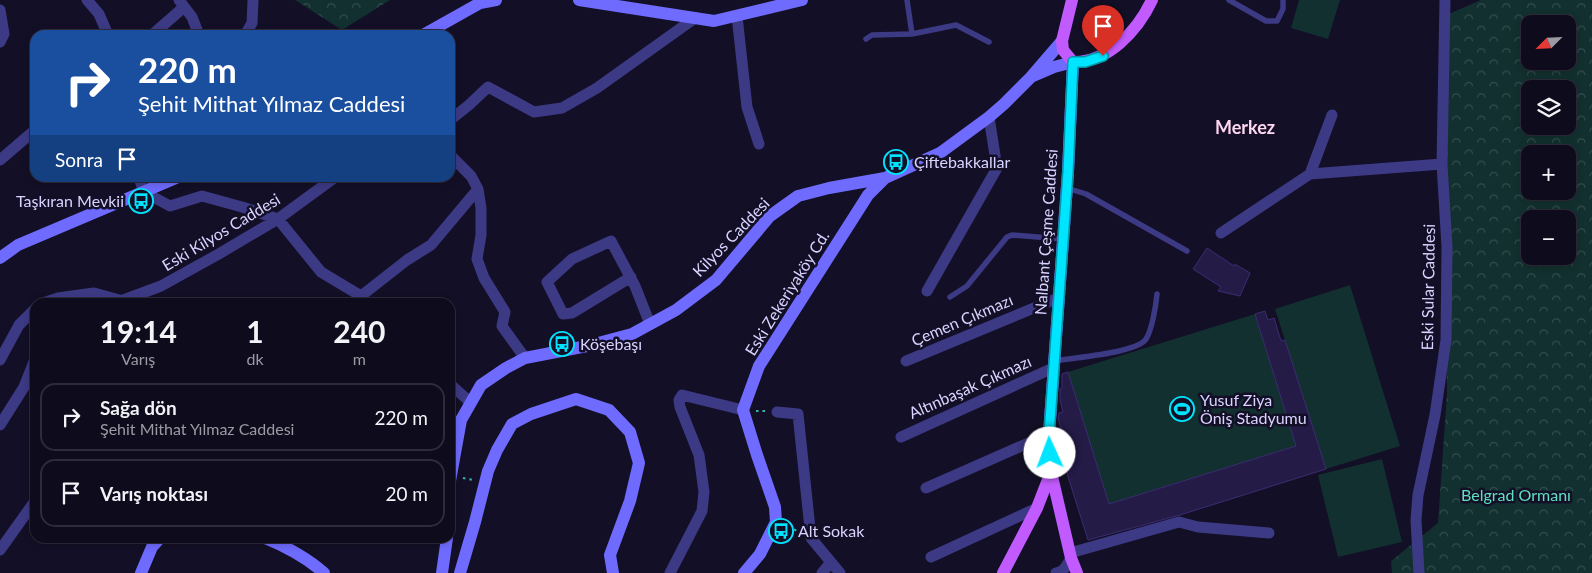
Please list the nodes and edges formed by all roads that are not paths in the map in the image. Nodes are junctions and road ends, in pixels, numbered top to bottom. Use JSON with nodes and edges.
{"nodes":[{"id":1,"x":87,"y":0,"type":"edge"},
{"id":2,"x":496,"y":0,"type":"edge"},
{"id":3,"x":579,"y":0,"type":"edge"},
{"id":4,"x":802,"y":0,"type":"edge"},
{"id":5,"x":906,"y":0,"type":"edge"},
{"id":6,"x":1072,"y":0,"type":"edge"},
{"id":7,"x":1152,"y":0,"type":"edge"},
{"id":8,"x":1229,"y":0,"type":"edge"},
{"id":9,"x":1283,"y":0,"type":"edge"},
{"id":10,"x":1445,"y":0,"type":"edge"},
{"id":11,"x":253,"y":2,"type":"dead end"},
{"id":12,"x":181,"y":3,"type":"edge"},
{"id":13,"x":777,"y":3,"type":"edge"},
{"id":14,"x":0,"y":10,"type":"edge"},
{"id":15,"x":737,"y":16,"type":"junction"},
{"id":16,"x":695,"y":18,"type":"junction"},
{"id":17,"x":106,"y":30,"type":"edge"},
{"id":18,"x":157,"y":30,"type":"edge"},
{"id":19,"x":197,"y":30,"type":"edge"},
{"id":20,"x":248,"y":30,"type":"edge"},
{"id":21,"x":432,"y":30,"type":"edge"},
{"id":22,"x":912,"y":34,"type":"junction"},
{"id":23,"x":866,"y":40,"type":"dead end"},
{"id":24,"x":1062,"y":41,"type":"junction"},
{"id":25,"x":0,"y":42,"type":"edge"},
{"id":26,"x":989,"y":42,"type":"dead end"},
{"id":27,"x":1073,"y":62,"type":"junction"},
{"id":28,"x":1031,"y":77,"type":"junction"},
{"id":29,"x":1332,"y":115,"type":"dead end"},
{"id":30,"x":455,"y":116,"type":"edge"},
{"id":31,"x":989,"y":117,"type":"junction"},
{"id":32,"x":30,"y":134,"type":"edge"},
{"id":33,"x":759,"y":144,"type":"dead end"},
{"id":34,"x":0,"y":160,"type":"edge"},
{"id":35,"x":455,"y":160,"type":"edge"},
{"id":36,"x":1442,"y":164,"type":"junction"},
{"id":37,"x":1310,"y":174,"type":"junction"},
{"id":38,"x":885,"y":178,"type":"junction"},
{"id":39,"x":140,"y":182,"type":"edge"},
{"id":40,"x":167,"y":182,"type":"edge"},
{"id":41,"x":329,"y":182,"type":"edge"},
{"id":42,"x":1066,"y":188,"type":"junction"},
{"id":43,"x":478,"y":189,"type":"junction"},
{"id":44,"x":144,"y":192,"type":"junction"},
{"id":45,"x":278,"y":219,"type":"junction"},
{"id":46,"x":1221,"y":233,"type":"dead end"},
{"id":47,"x":1062,"y":239,"type":"junction"},
{"id":48,"x":1187,"y":251,"type":"dead end"},
{"id":49,"x":0,"y":258,"type":"edge"},
{"id":50,"x":631,"y":277,"type":"junction"},
{"id":51,"x":927,"y":291,"type":"dead end"},
{"id":52,"x":1157,"y":294,"type":"dead end"},
{"id":53,"x":950,"y":297,"type":"dead end"},
{"id":54,"x":58,"y":298,"type":"edge"},
{"id":55,"x":109,"y":298,"type":"edge"},
{"id":56,"x":131,"y":298,"type":"edge"},
{"id":57,"x":359,"y":298,"type":"edge"},
{"id":58,"x":364,"y":298,"type":"edge"},
{"id":59,"x":1058,"y":298,"type":"junction"},
{"id":60,"x":30,"y":313,"type":"edge"},
{"id":61,"x":650,"y":324,"type":"junction"},
{"id":62,"x":525,"y":358,"type":"junction"},
{"id":63,"x":0,"y":360,"type":"edge"},
{"id":64,"x":906,"y":361,"type":"dead end"},
{"id":65,"x":1053,"y":364,"type":"junction"},
{"id":66,"x":30,"y":371,"type":"edge"},
{"id":67,"x":455,"y":388,"type":"edge"},
{"id":68,"x":470,"y":402,"type":"junction"},
{"id":69,"x":744,"y":410,"type":"junction"},
{"id":70,"x":777,"y":412,"type":"road end"},
{"id":71,"x":0,"y":425,"type":"edge"},
{"id":72,"x":1049,"y":434,"type":"junction"},
{"id":73,"x":901,"y":437,"type":"dead end"},
{"id":74,"x":455,"y":459,"type":"edge"},
{"id":75,"x":1051,"y":472,"type":"junction"},
{"id":76,"x":926,"y":488,"type":"dead end"},
{"id":77,"x":30,"y":508,"type":"edge"},
{"id":78,"x":1038,"y":508,"type":"junction"},
{"id":79,"x":1063,"y":522,"type":"junction"},
{"id":80,"x":1269,"y":533,"type":"dead end"},
{"id":81,"x":156,"y":543,"type":"edge"},
{"id":82,"x":277,"y":543,"type":"edge"},
{"id":83,"x":446,"y":543,"type":"edge"},
{"id":84,"x":0,"y":550,"type":"edge"},
{"id":85,"x":1070,"y":555,"type":"junction"},
{"id":86,"x":931,"y":557,"type":"dead end"},
{"id":87,"x":830,"y":562,"type":"junction"},
{"id":88,"x":140,"y":573,"type":"edge"},
{"id":89,"x":324,"y":573,"type":"edge"},
{"id":90,"x":442,"y":573,"type":"edge"},
{"id":91,"x":460,"y":573,"type":"edge"},
{"id":92,"x":613,"y":573,"type":"edge"},
{"id":93,"x":670,"y":573,"type":"edge"},
{"id":94,"x":744,"y":573,"type":"edge"},
{"id":95,"x":822,"y":573,"type":"edge"},
{"id":96,"x":840,"y":573,"type":"edge"},
{"id":97,"x":1003,"y":573,"type":"edge"},
{"id":98,"x":1056,"y":573,"type":"edge"},
{"id":99,"x":1077,"y":573,"type":"edge"},
{"id":100,"x":1419,"y":573,"type":"edge"}],
"edges":[{"from":1,"to":17,"type":"street"},
{"from":2,"to":21,"type":"street"},
{"from":3,"to":16,"type":"street"},
{"from":4,"to":13,"type":"street"},
{"from":5,"to":22,"type":"lane"},
{"from":6,"to":24,"type":"main road"},
{"from":7,"to":27,"type":"main road"},
{"from":8,"to":9,"type":"lane"},
{"from":10,"to":36,"type":"street","name":"Eski Sular Caddesi"},
{"from":11,"to":20,"type":"street"},
{"from":12,"to":18,"type":"street"},
{"from":12,"to":19,"type":"street"},
{"from":13,"to":15,"type":"street"},
{"from":14,"to":25,"type":"street"},
{"from":15,"to":16,"type":"street"},
{"from":15,"to":33,"type":"street"},
{"from":16,"to":30,"type":"street"},
{"from":22,"to":23,"type":"lane"},
{"from":22,"to":26,"type":"lane"},
{"from":24,"to":27,"type":"main road"},
{"from":24,"to":28,"type":"street"},
{"from":27,"to":28,"type":"street"},
{"from":27,"to":42,"type":"main road","name":"Nalbant Çeşme Caddesi"},
{"from":28,"to":31,"type":"street","name":"Kilyos Caddesi"},
{"from":29,"to":37,"type":"street"},
{"from":31,"to":38,"type":"street","name":"Kilyos Caddesi"},
{"from":31,"to":51,"type":"street"},
{"from":32,"to":34,"type":"street"},
{"from":35,"to":43,"type":"street"},
{"from":36,"to":37,"type":"street"},
{"from":36,"to":100,"type":"street","name":"Eski Sular Caddesi"},
{"from":37,"to":46,"type":"street"},
{"from":38,"to":61,"type":"street","name":"Kilyos Caddesi"},
{"from":38,"to":69,"type":"street","name":"Eski Zekeriyaköy Cd."},
{"from":39,"to":44,"type":"street"},
{"from":40,"to":44,"type":"street"},
{"from":41,"to":45,"type":"street","name":"Eski Kilyos Caddesi"},
{"from":42,"to":47,"type":"main road","name":"Nalbant Çeşme Caddesi"},
{"from":42,"to":48,"type":"lane"},
{"from":43,"to":58,"type":"street"},
{"from":43,"to":62,"type":"street"},
{"from":44,"to":45,"type":"street"},
{"from":44,"to":49,"type":"street"},
{"from":45,"to":56,"type":"street","name":"Eski Kilyos Caddesi"},
{"from":45,"to":57,"type":"street"},
{"from":47,"to":53,"type":"lane"},
{"from":47,"to":59,"type":"main road","name":"Nalbant Çeşme Caddesi"},
{"from":50,"to":50,"type":"street"},
{"from":50,"to":61,"type":"street"},
{"from":52,"to":65,"type":"lane"},
{"from":54,"to":55,"type":"street"},
{"from":59,"to":64,"type":"street","name":"Çemen Çıkmazı"},
{"from":59,"to":65,"type":"main road","name":"Nalbant Çeşme Caddesi"},
{"from":60,"to":63,"type":"street"},
{"from":61,"to":62,"type":"street","name":"Kilyos Caddesi"},
{"from":62,"to":68,"type":"street","name":"Kilyos Caddesi"},
{"from":65,"to":72,"type":"main road","name":"Nalbant Çeşme Caddesi"},
{"from":65,"to":73,"type":"street","name":"Altınbaşak Çıkmazı"},
{"from":66,"to":71,"type":"street"},
{"from":67,"to":68,"type":"street"},
{"from":68,"to":74,"type":"street","name":"Kilyos Caddesi"},
{"from":69,"to":93,"type":"street"},
{"from":69,"to":94,"type":"street"},
{"from":70,"to":87,"type":"street"},
{"from":72,"to":75,"type":"main road","name":"Nalbant Çeşme Caddesi"},
{"from":72,"to":76,"type":"street"},
{"from":75,"to":78,"type":"main road","name":"Nalbant Çeşme Caddesi"},
{"from":75,"to":79,"type":"main road"},
{"from":77,"to":84,"type":"street"},
{"from":78,"to":79,"type":"main road"},
{"from":78,"to":86,"type":"street"},
{"from":78,"to":97,"type":"main road","name":"Nalbant Çeşme Caddesi"},
{"from":79,"to":85,"type":"main road"},
{"from":80,"to":85,"type":"street"},
{"from":81,"to":88,"type":"street"},
{"from":82,"to":89,"type":"street"},
{"from":83,"to":90,"type":"street"},
{"from":85,"to":98,"type":"street"},
{"from":85,"to":99,"type":"main road"},
{"from":87,"to":95,"type":"street"},
{"from":87,"to":96,"type":"street"},
{"from":91,"to":92,"type":"street"}]}
